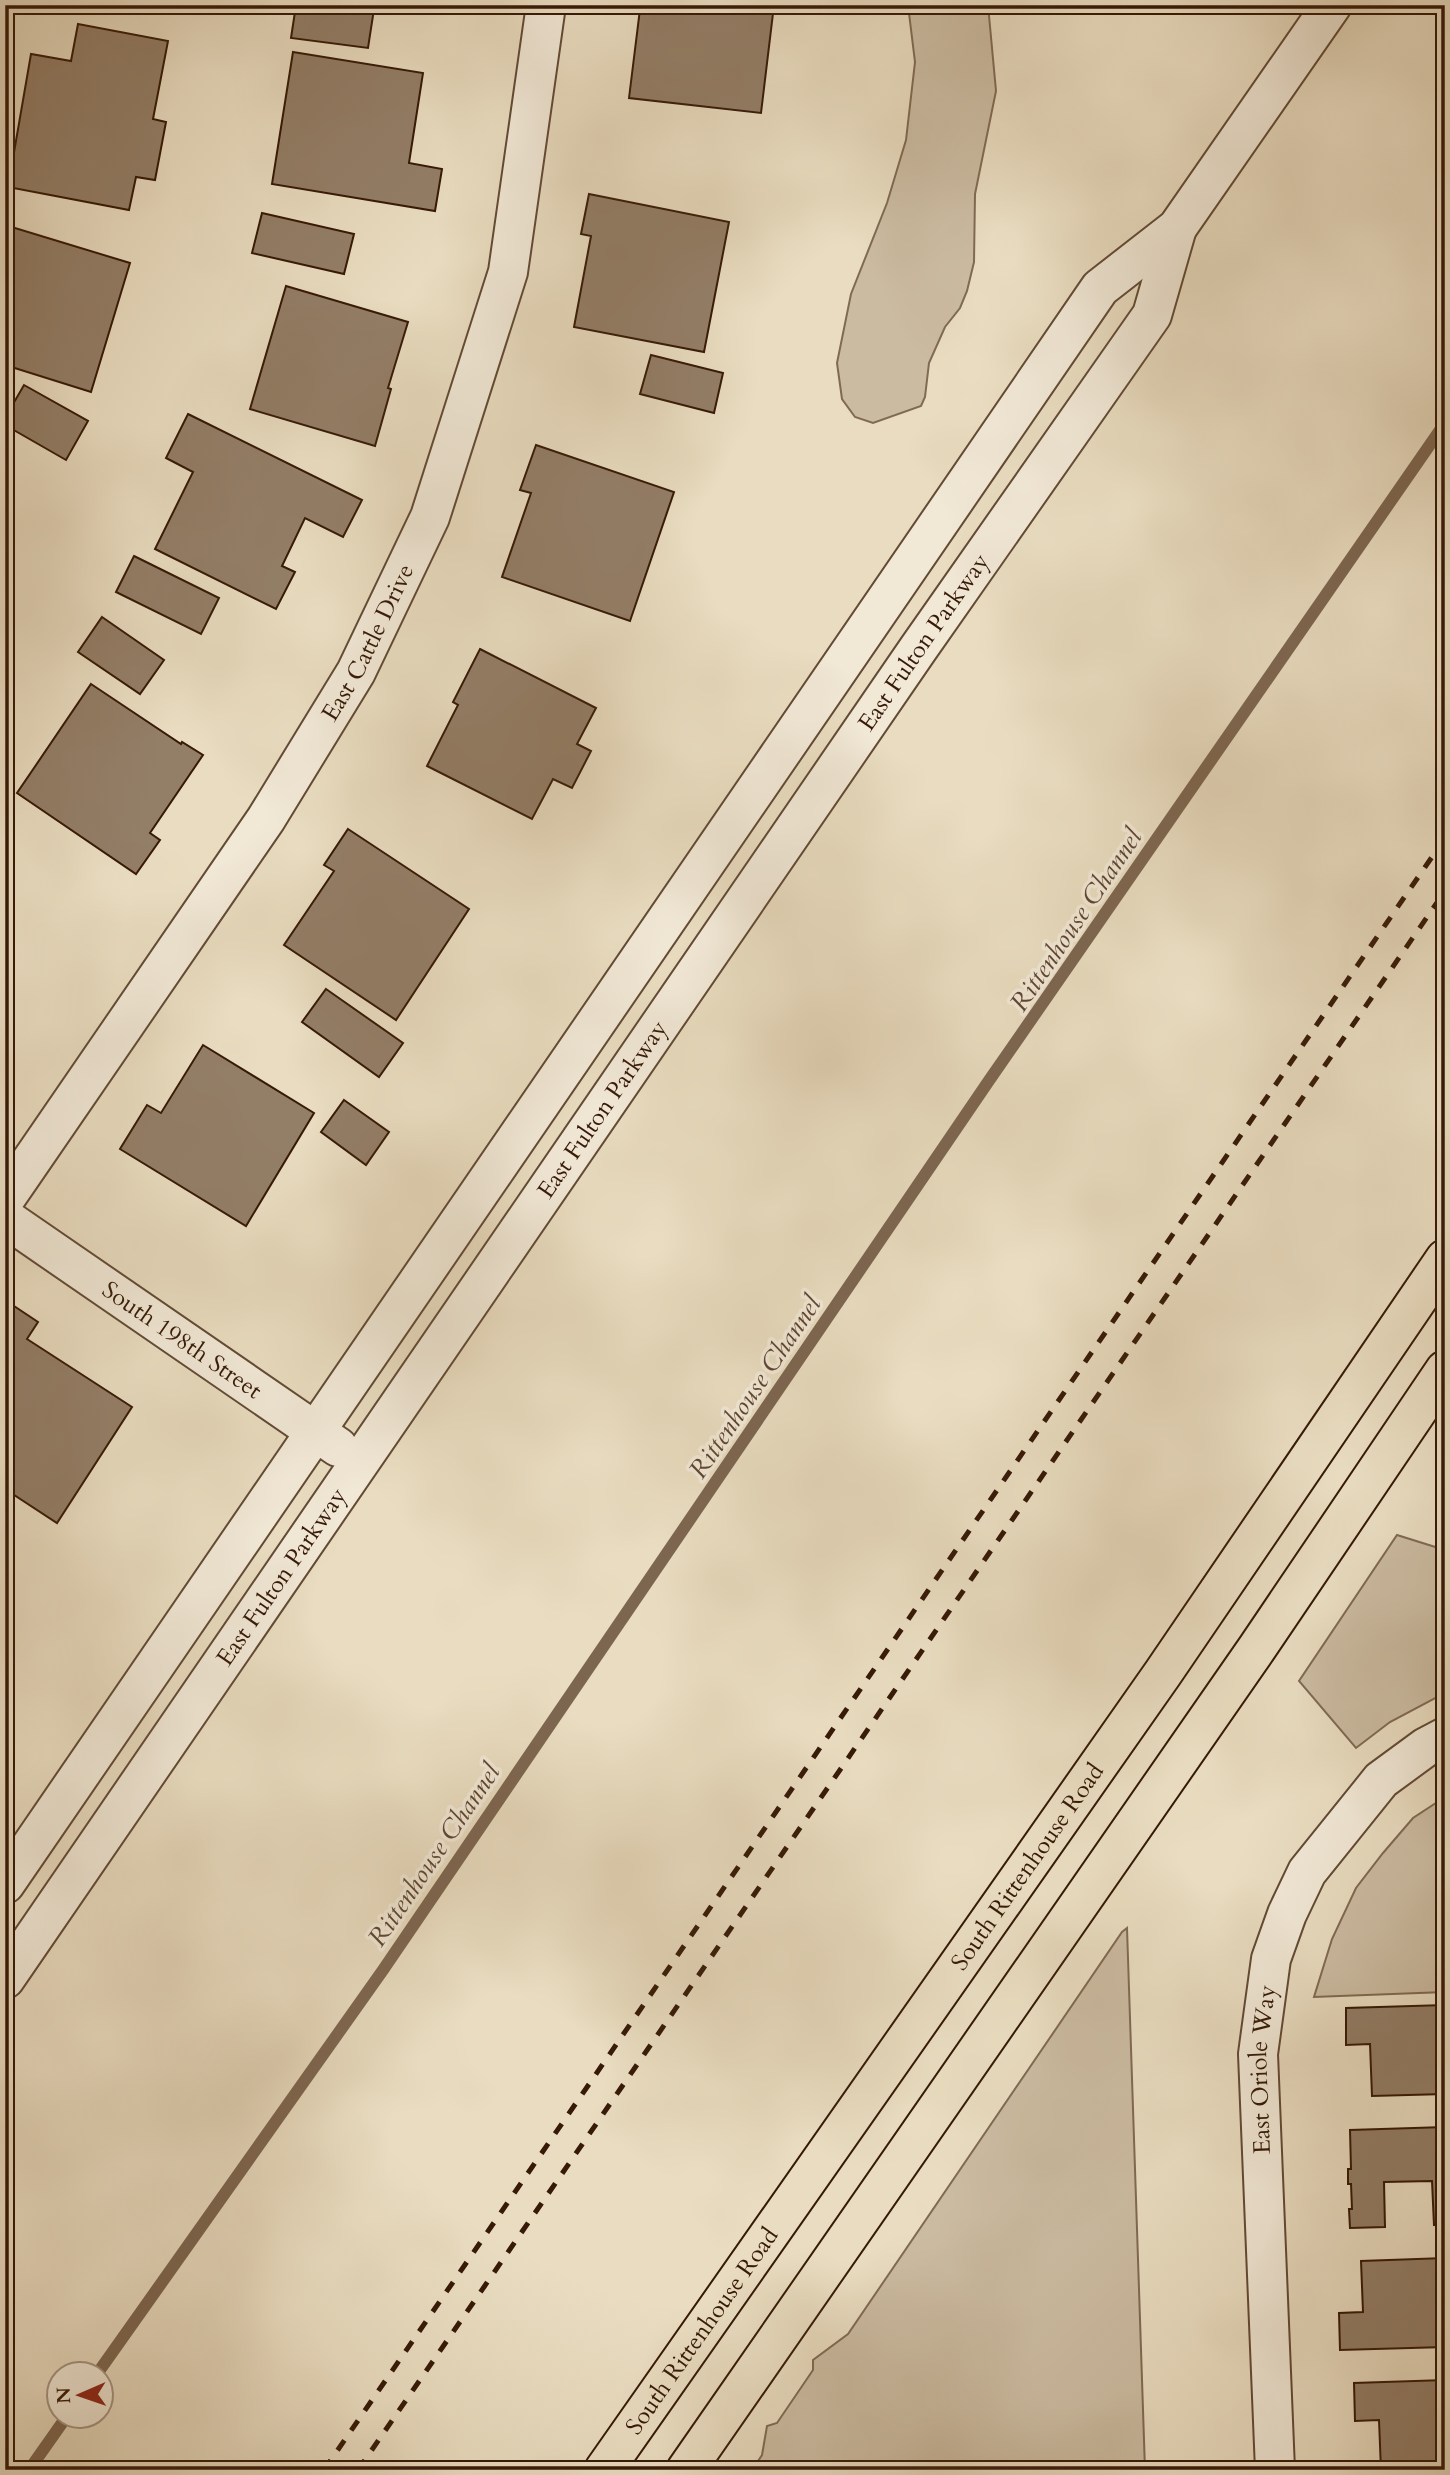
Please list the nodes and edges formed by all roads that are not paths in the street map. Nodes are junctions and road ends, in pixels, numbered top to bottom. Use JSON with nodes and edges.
{"nodes":[{"id":1,"x":546,"y":5,"type":"edge"},
{"id":2,"x":1332,"y":5,"type":"edge"},
{"id":3,"x":1177,"y":228,"type":"junction"},
{"id":4,"x":5,"y":1199,"type":"edge"},
{"id":5,"x":5,"y":1218,"type":"edge"},
{"id":6,"x":1445,"y":1259,"type":"edge"},
{"id":7,"x":1445,"y":1370,"type":"edge"},
{"id":8,"x":317,"y":1432,"type":"junction"},
{"id":9,"x":360,"y":1462,"type":"junction"},
{"id":10,"x":1445,"y":1738,"type":"edge"},
{"id":11,"x":5,"y":1884,"type":"edge"},
{"id":12,"x":5,"y":1979,"type":"edge"},
{"id":13,"x":604,"y":2470,"type":"edge"},
{"id":14,"x":686,"y":2470,"type":"edge"},
{"id":15,"x":1275,"y":2470,"type":"edge"}],
"edges":[{"from":1,"to":4,"type":"street","name":"East Cattle Drive"},
{"from":2,"to":3,"type":"street","name":"East Fulton Parkway"},
{"from":3,"to":8,"type":"street","name":"East Fulton Parkway"},
{"from":3,"to":9,"type":"street","name":"East Fulton Parkway"},
{"from":5,"to":8,"type":"street","name":"South 198th Street"},
{"from":6,"to":13,"type":"main road","name":"South Rittenhouse Road"},
{"from":7,"to":14,"type":"main road"},
{"from":8,"to":9,"type":"street","name":"South 198th Street"},
{"from":8,"to":11,"type":"street","name":"East Fulton Parkway"},
{"from":9,"to":12,"type":"street","name":"East Fulton Parkway"},
{"from":10,"to":15,"type":"street","name":"East Oriole Way"}]}
